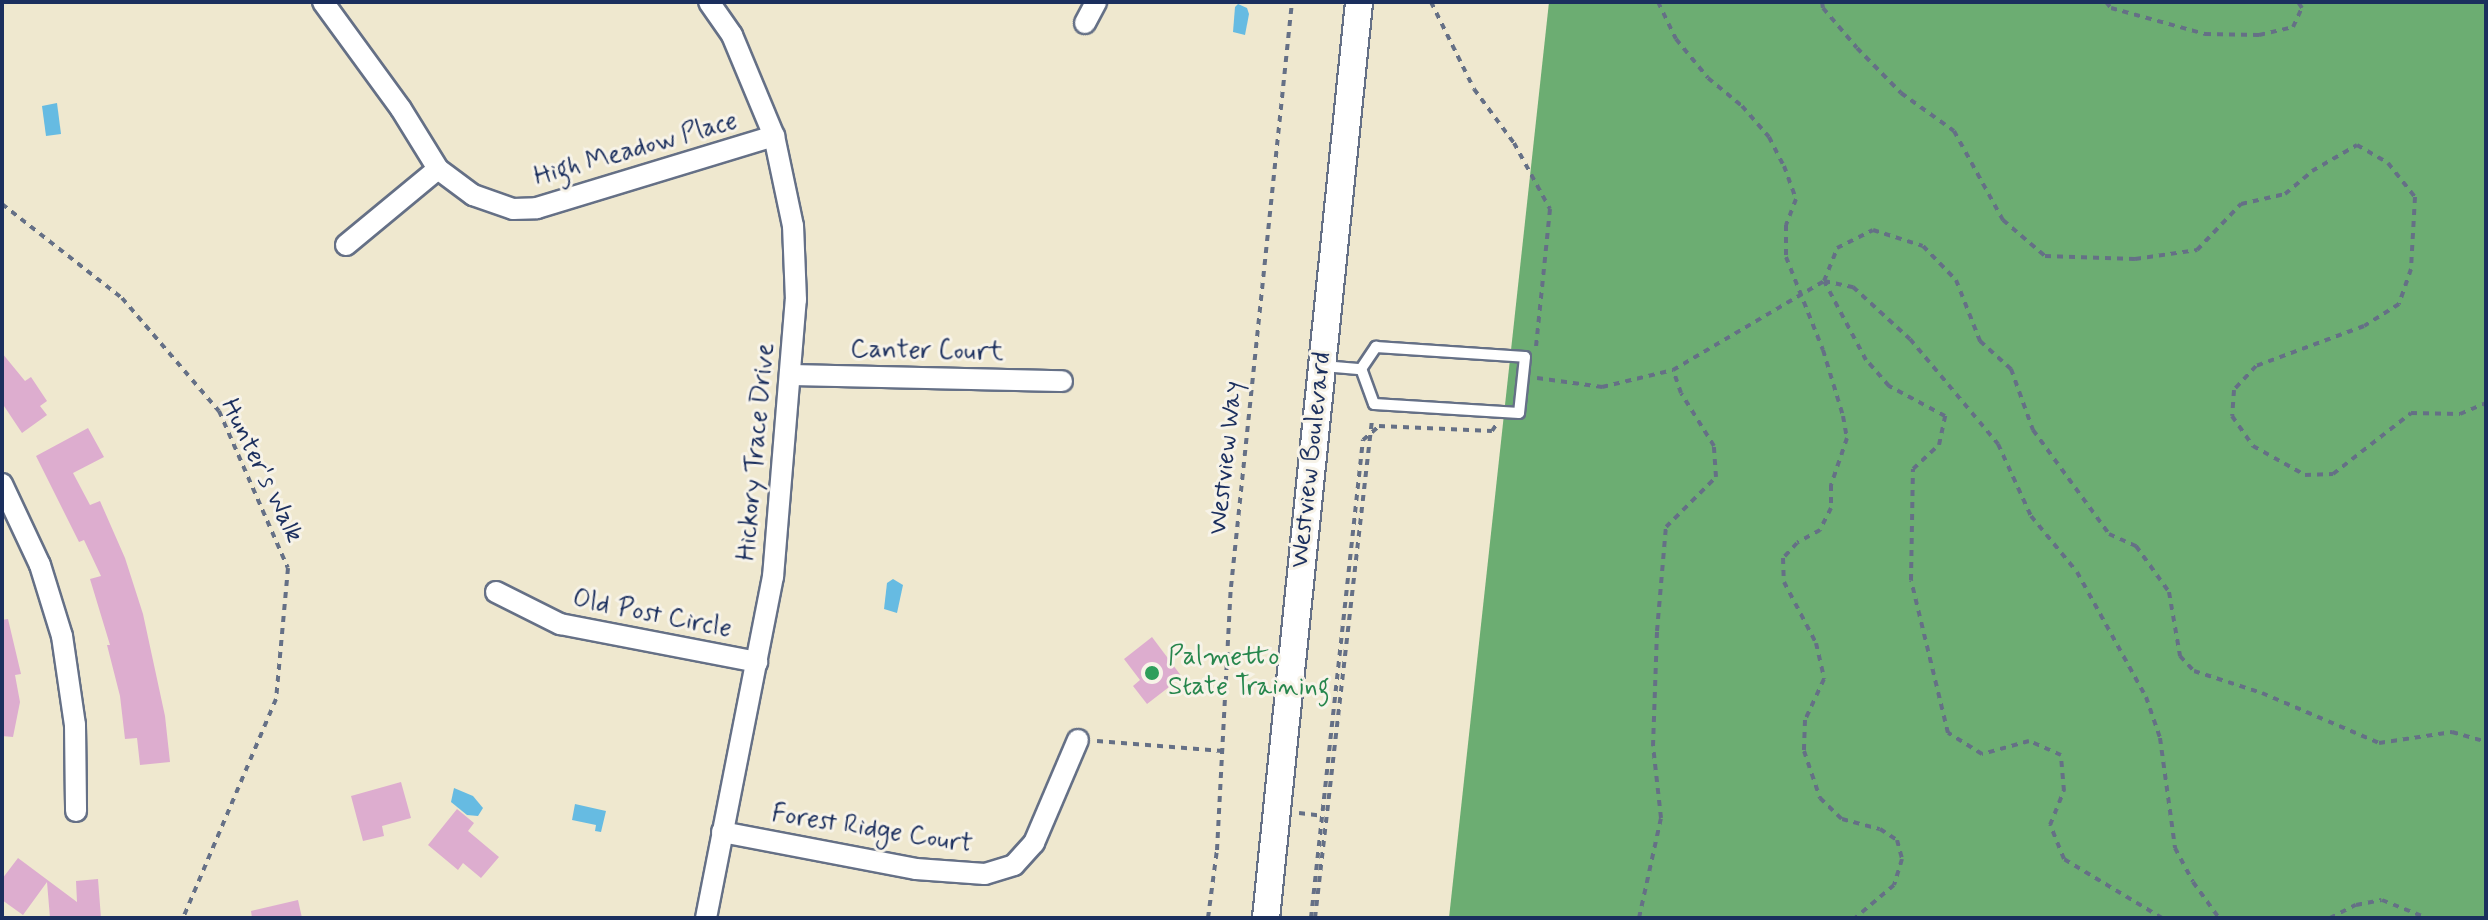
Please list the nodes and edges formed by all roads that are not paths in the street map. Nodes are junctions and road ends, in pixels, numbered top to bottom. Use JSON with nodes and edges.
{"nodes":[{"id":1,"x":323,"y":2,"type":"edge"},
{"id":2,"x":709,"y":2,"type":"edge"},
{"id":3,"x":1096,"y":2,"type":"edge"},
{"id":4,"x":1359,"y":2,"type":"edge"},
{"id":5,"x":1085,"y":23,"type":"dead end"},
{"id":6,"x":774,"y":136,"type":"junction"},
{"id":7,"x":438,"y":169,"type":"junction"},
{"id":8,"x":346,"y":245,"type":"dead end"},
{"id":9,"x":1321,"y":366,"type":"junction"},
{"id":10,"x":1361,"y":369,"type":"junction"},
{"id":11,"x":791,"y":375,"type":"junction"},
{"id":12,"x":1062,"y":381,"type":"dead end"},
{"id":13,"x":2,"y":484,"type":"edge"},
{"id":14,"x":496,"y":592,"type":"dead end"},
{"id":15,"x":757,"y":662,"type":"junction"},
{"id":16,"x":1078,"y":740,"type":"road end"},
{"id":17,"x":76,"y":811,"type":"dead end"},
{"id":18,"x":722,"y":832,"type":"junction"},
{"id":19,"x":706,"y":918,"type":"edge"},
{"id":20,"x":1266,"y":918,"type":"edge"}],
"edges":[{"from":1,"to":7,"type":"street","name":"High Meadow Place"},
{"from":2,"to":6,"type":"street","name":"Hickory Trace Drive"},
{"from":3,"to":5,"type":"street"},
{"from":4,"to":9,"type":"street","name":"Westview Boulevard"},
{"from":6,"to":7,"type":"street","name":"High Meadow Place"},
{"from":6,"to":11,"type":"street","name":"Hickory Trace Drive"},
{"from":7,"to":8,"type":"street"},
{"from":9,"to":10,"type":"lane"},
{"from":9,"to":20,"type":"street","name":"Westview Boulevard"},
{"from":10,"to":10,"type":"lane"},
{"from":11,"to":12,"type":"street","name":"Canter Court"},
{"from":11,"to":15,"type":"street","name":"Hickory Trace Drive"},
{"from":13,"to":17,"type":"street"},
{"from":14,"to":15,"type":"street","name":"Old Post Circle"},
{"from":15,"to":18,"type":"street","name":"Hickory Trace Drive"},
{"from":16,"to":18,"type":"street","name":"Forest Ridge Court"},
{"from":18,"to":19,"type":"street","name":"Hickory Trace Drive"}]}
